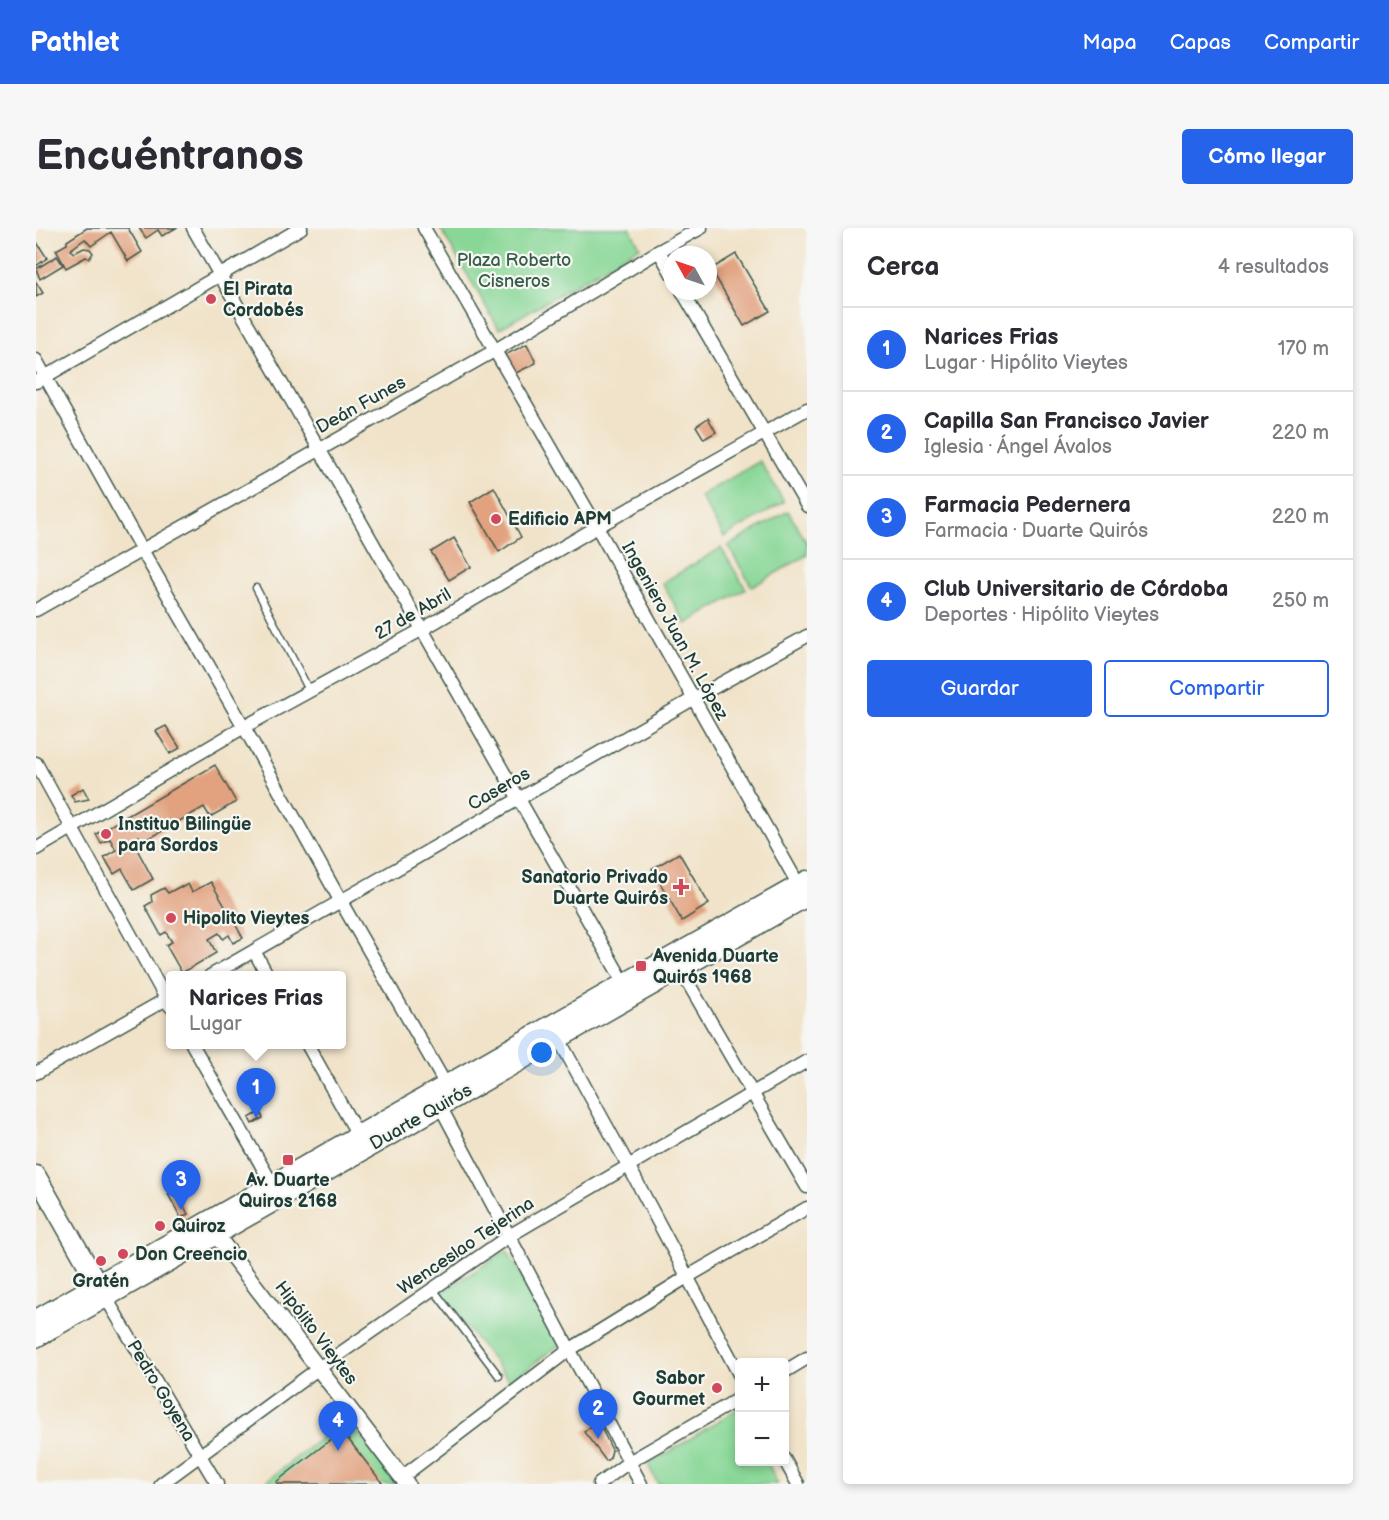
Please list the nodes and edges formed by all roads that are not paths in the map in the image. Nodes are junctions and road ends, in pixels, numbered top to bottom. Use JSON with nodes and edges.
{"nodes":[{"id":1,"x":193,"y":228,"type":"edge"},
{"id":2,"x":301,"y":228,"type":"edge"},
{"id":3,"x":424,"y":228,"type":"edge"},
{"id":4,"x":701,"y":228,"type":"edge"},
{"id":5,"x":659,"y":251,"type":"junction"},
{"id":6,"x":663,"y":258,"type":"edge"},
{"id":7,"x":220,"y":275,"type":"junction"},
{"id":8,"x":687,"y":300,"type":"edge"},
{"id":9,"x":495,"y":351,"type":"junction"},
{"id":10,"x":36,"y":360,"type":"edge"},
{"id":11,"x":41,"y":379,"type":"edge"},
{"id":12,"x":807,"y":410,"type":"edge"},
{"id":13,"x":764,"y":434,"type":"junction"},
{"id":14,"x":319,"y":450,"type":"junction"},
{"id":15,"x":807,"y":506,"type":"edge"},
{"id":16,"x":597,"y":527,"type":"junction"},
{"id":17,"x":141,"y":550,"type":"junction"},
{"id":18,"x":256,"y":588,"type":"dead end"},
{"id":19,"x":36,"y":610,"type":"edge"},
{"id":20,"x":423,"y":629,"type":"junction"},
{"id":21,"x":807,"y":636,"type":"edge"},
{"id":22,"x":310,"y":692,"type":"junction"},
{"id":23,"x":693,"y":699,"type":"junction"},
{"id":24,"x":244,"y":727,"type":"junction"},
{"id":25,"x":36,"y":763,"type":"edge"},
{"id":26,"x":519,"y":798,"type":"junction"},
{"id":27,"x":73,"y":828,"type":"junction"},
{"id":28,"x":36,"y":849,"type":"edge"},
{"id":29,"x":804,"y":890,"type":"edge"},
{"id":30,"x":340,"y":900,"type":"junction"},
{"id":31,"x":254,"y":951,"type":"junction"},
{"id":32,"x":680,"y":969,"type":"junction"},
{"id":33,"x":217,"y":971,"type":"edge"},
{"id":34,"x":266,"y":971,"type":"edge"},
{"id":35,"x":624,"y":983,"type":"junction"},
{"id":36,"x":166,"y":996,"type":"edge"},
{"id":37,"x":166,"y":1003,"type":"edge"},
{"id":38,"x":555,"y":1032,"type":"junction"},
{"id":39,"x":195,"y":1049,"type":"edge"},
{"id":40,"x":310,"y":1049,"type":"edge"},
{"id":41,"x":807,"y":1061,"type":"edge"},
{"id":42,"x":36,"y":1073,"type":"edge"},
{"id":43,"x":446,"y":1085,"type":"junction"},
{"id":44,"x":752,"y":1093,"type":"junction"},
{"id":45,"x":440,"y":1106,"type":"junction"},
{"id":46,"x":358,"y":1135,"type":"junction"},
{"id":47,"x":628,"y":1165,"type":"junction"},
{"id":48,"x":36,"y":1175,"type":"edge"},
{"id":49,"x":807,"y":1187,"type":"edge"},
{"id":50,"x":277,"y":1191,"type":"junction"},
{"id":51,"x":807,"y":1208,"type":"edge"},
{"id":52,"x":210,"y":1228,"type":"junction"},
{"id":53,"x":509,"y":1236,"type":"junction"},
{"id":54,"x":687,"y":1277,"type":"junction"},
{"id":55,"x":433,"y":1289,"type":"junction"},
{"id":56,"x":102,"y":1291,"type":"junction"},
{"id":57,"x":36,"y":1319,"type":"edge"},
{"id":58,"x":36,"y":1338,"type":"edge"},
{"id":59,"x":569,"y":1350,"type":"junction"},
{"id":60,"x":807,"y":1358,"type":"edge"},
{"id":61,"x":735,"y":1367,"type":"edge"},
{"id":62,"x":319,"y":1368,"type":"junction"},
{"id":63,"x":789,"y":1369,"type":"edge"},
{"id":64,"x":499,"y":1376,"type":"dead end"},
{"id":65,"x":735,"y":1401,"type":"edge"},
{"id":66,"x":200,"y":1456,"type":"junction"},
{"id":67,"x":629,"y":1462,"type":"junction"},
{"id":68,"x":788,"y":1466,"type":"edge"},
{"id":69,"x":405,"y":1480,"type":"edge"},
{"id":70,"x":161,"y":1484,"type":"edge"},
{"id":71,"x":217,"y":1484,"type":"edge"},
{"id":72,"x":599,"y":1484,"type":"edge"},
{"id":73,"x":641,"y":1484,"type":"edge"},
{"id":74,"x":798,"y":1484,"type":"edge"}],
"edges":[{"from":1,"to":7,"type":"street"},
{"from":2,"to":7,"type":"street"},
{"from":3,"to":9,"type":"street","name":"Ingeniero Juan M. López"},
{"from":4,"to":5,"type":"street","name":"Deán Funes"},
{"from":5,"to":6,"type":"street"},
{"from":5,"to":9,"type":"street","name":"Deán Funes"},
{"from":7,"to":11,"type":"street"},
{"from":7,"to":14,"type":"street"},
{"from":8,"to":13,"type":"street"},
{"from":9,"to":14,"type":"street","name":"Deán Funes"},
{"from":9,"to":16,"type":"street","name":"Ingeniero Juan M. López"},
{"from":10,"to":11,"type":"street"},
{"from":11,"to":17,"type":"street"},
{"from":12,"to":13,"type":"street","name":"27 de Abril"},
{"from":13,"to":15,"type":"street"},
{"from":13,"to":16,"type":"street","name":"27 de Abril"},
{"from":14,"to":17,"type":"street","name":"Deán Funes"},
{"from":14,"to":20,"type":"street"},
{"from":16,"to":20,"type":"street","name":"27 de Abril"},
{"from":16,"to":23,"type":"street","name":"Ingeniero Juan M. López"},
{"from":17,"to":19,"type":"street","name":"Deán Funes"},
{"from":17,"to":24,"type":"street"},
{"from":18,"to":22,"type":"lane"},
{"from":20,"to":22,"type":"street","name":"27 de Abril"},
{"from":20,"to":26,"type":"street"},
{"from":21,"to":23,"type":"street","name":"Caseros"},
{"from":22,"to":24,"type":"street","name":"27 de Abril"},
{"from":23,"to":26,"type":"street","name":"Caseros"},
{"from":23,"to":29,"type":"street","name":"Ingeniero Juan M. López"},
{"from":24,"to":27,"type":"street","name":"27 de Abril"},
{"from":24,"to":30,"type":"street"},
{"from":25,"to":27,"type":"street"},
{"from":26,"to":30,"type":"street","name":"Caseros"},
{"from":26,"to":35,"type":"street"},
{"from":27,"to":28,"type":"street","name":"27 de Abril"},
{"from":27,"to":36,"type":"street"},
{"from":29,"to":32,"type":"main road","name":"Duarte Quirós"},
{"from":29,"to":35,"type":"main road","name":"Duarte Quirós"},
{"from":30,"to":31,"type":"street","name":"Caseros"},
{"from":30,"to":43,"type":"street"},
{"from":31,"to":33,"type":"street","name":"Caseros"},
{"from":31,"to":34,"type":"street"},
{"from":32,"to":38,"type":"main road","name":"Duarte Quirós"},
{"from":32,"to":44,"type":"street"},
{"from":35,"to":38,"type":"main road","name":"Duarte Quirós"},
{"from":37,"to":42,"type":"street"},
{"from":38,"to":43,"type":"main road","name":"Duarte Quirós"},
{"from":38,"to":45,"type":"main road","name":"Duarte Quirós"},
{"from":38,"to":47,"type":"street"},
{"from":39,"to":50,"type":"street"},
{"from":40,"to":46,"type":"street"},
{"from":41,"to":44,"type":"street","name":"Wenceslao Tejerina"},
{"from":43,"to":46,"type":"main road","name":"Duarte Quirós"},
{"from":44,"to":47,"type":"street","name":"Wenceslao Tejerina"},
{"from":44,"to":49,"type":"street"},
{"from":45,"to":50,"type":"main road","name":"Duarte Quirós"},
{"from":45,"to":53,"type":"street"},
{"from":46,"to":50,"type":"main road","name":"Duarte Quirós"},
{"from":47,"to":53,"type":"street","name":"Wenceslao Tejerina"},
{"from":47,"to":54,"type":"street"},
{"from":48,"to":56,"type":"main road","name":"Pedro Goyena"},
{"from":50,"to":52,"type":"main road","name":"Duarte Quirós"},
{"from":51,"to":54,"type":"street"},
{"from":52,"to":56,"type":"main road","name":"Duarte Quirós"},
{"from":52,"to":62,"type":"street","name":"Hipólito Vieytes"},
{"from":53,"to":55,"type":"street","name":"Wenceslao Tejerina"},
{"from":53,"to":59,"type":"street"},
{"from":54,"to":59,"type":"street"},
{"from":54,"to":61,"type":"street"},
{"from":55,"to":62,"type":"street","name":"Wenceslao Tejerina"},
{"from":55,"to":64,"type":"lane"},
{"from":56,"to":57,"type":"main road","name":"Duarte Quirós"},
{"from":56,"to":58,"type":"main road","name":"Duarte Quirós"},
{"from":56,"to":66,"type":"street","name":"Pedro Goyena"},
{"from":59,"to":67,"type":"street"},
{"from":59,"to":69,"type":"street"},
{"from":60,"to":63,"type":"street"},
{"from":62,"to":66,"type":"street","name":"Wenceslao Tejerina"},
{"from":62,"to":69,"type":"street","name":"Hipólito Vieytes"},
{"from":65,"to":67,"type":"street"},
{"from":66,"to":70,"type":"street","name":"Wenceslao Tejerina"},
{"from":66,"to":71,"type":"street","name":"Pedro Goyena"},
{"from":67,"to":72,"type":"street"},
{"from":67,"to":73,"type":"street"},
{"from":68,"to":74,"type":"street"}]}
